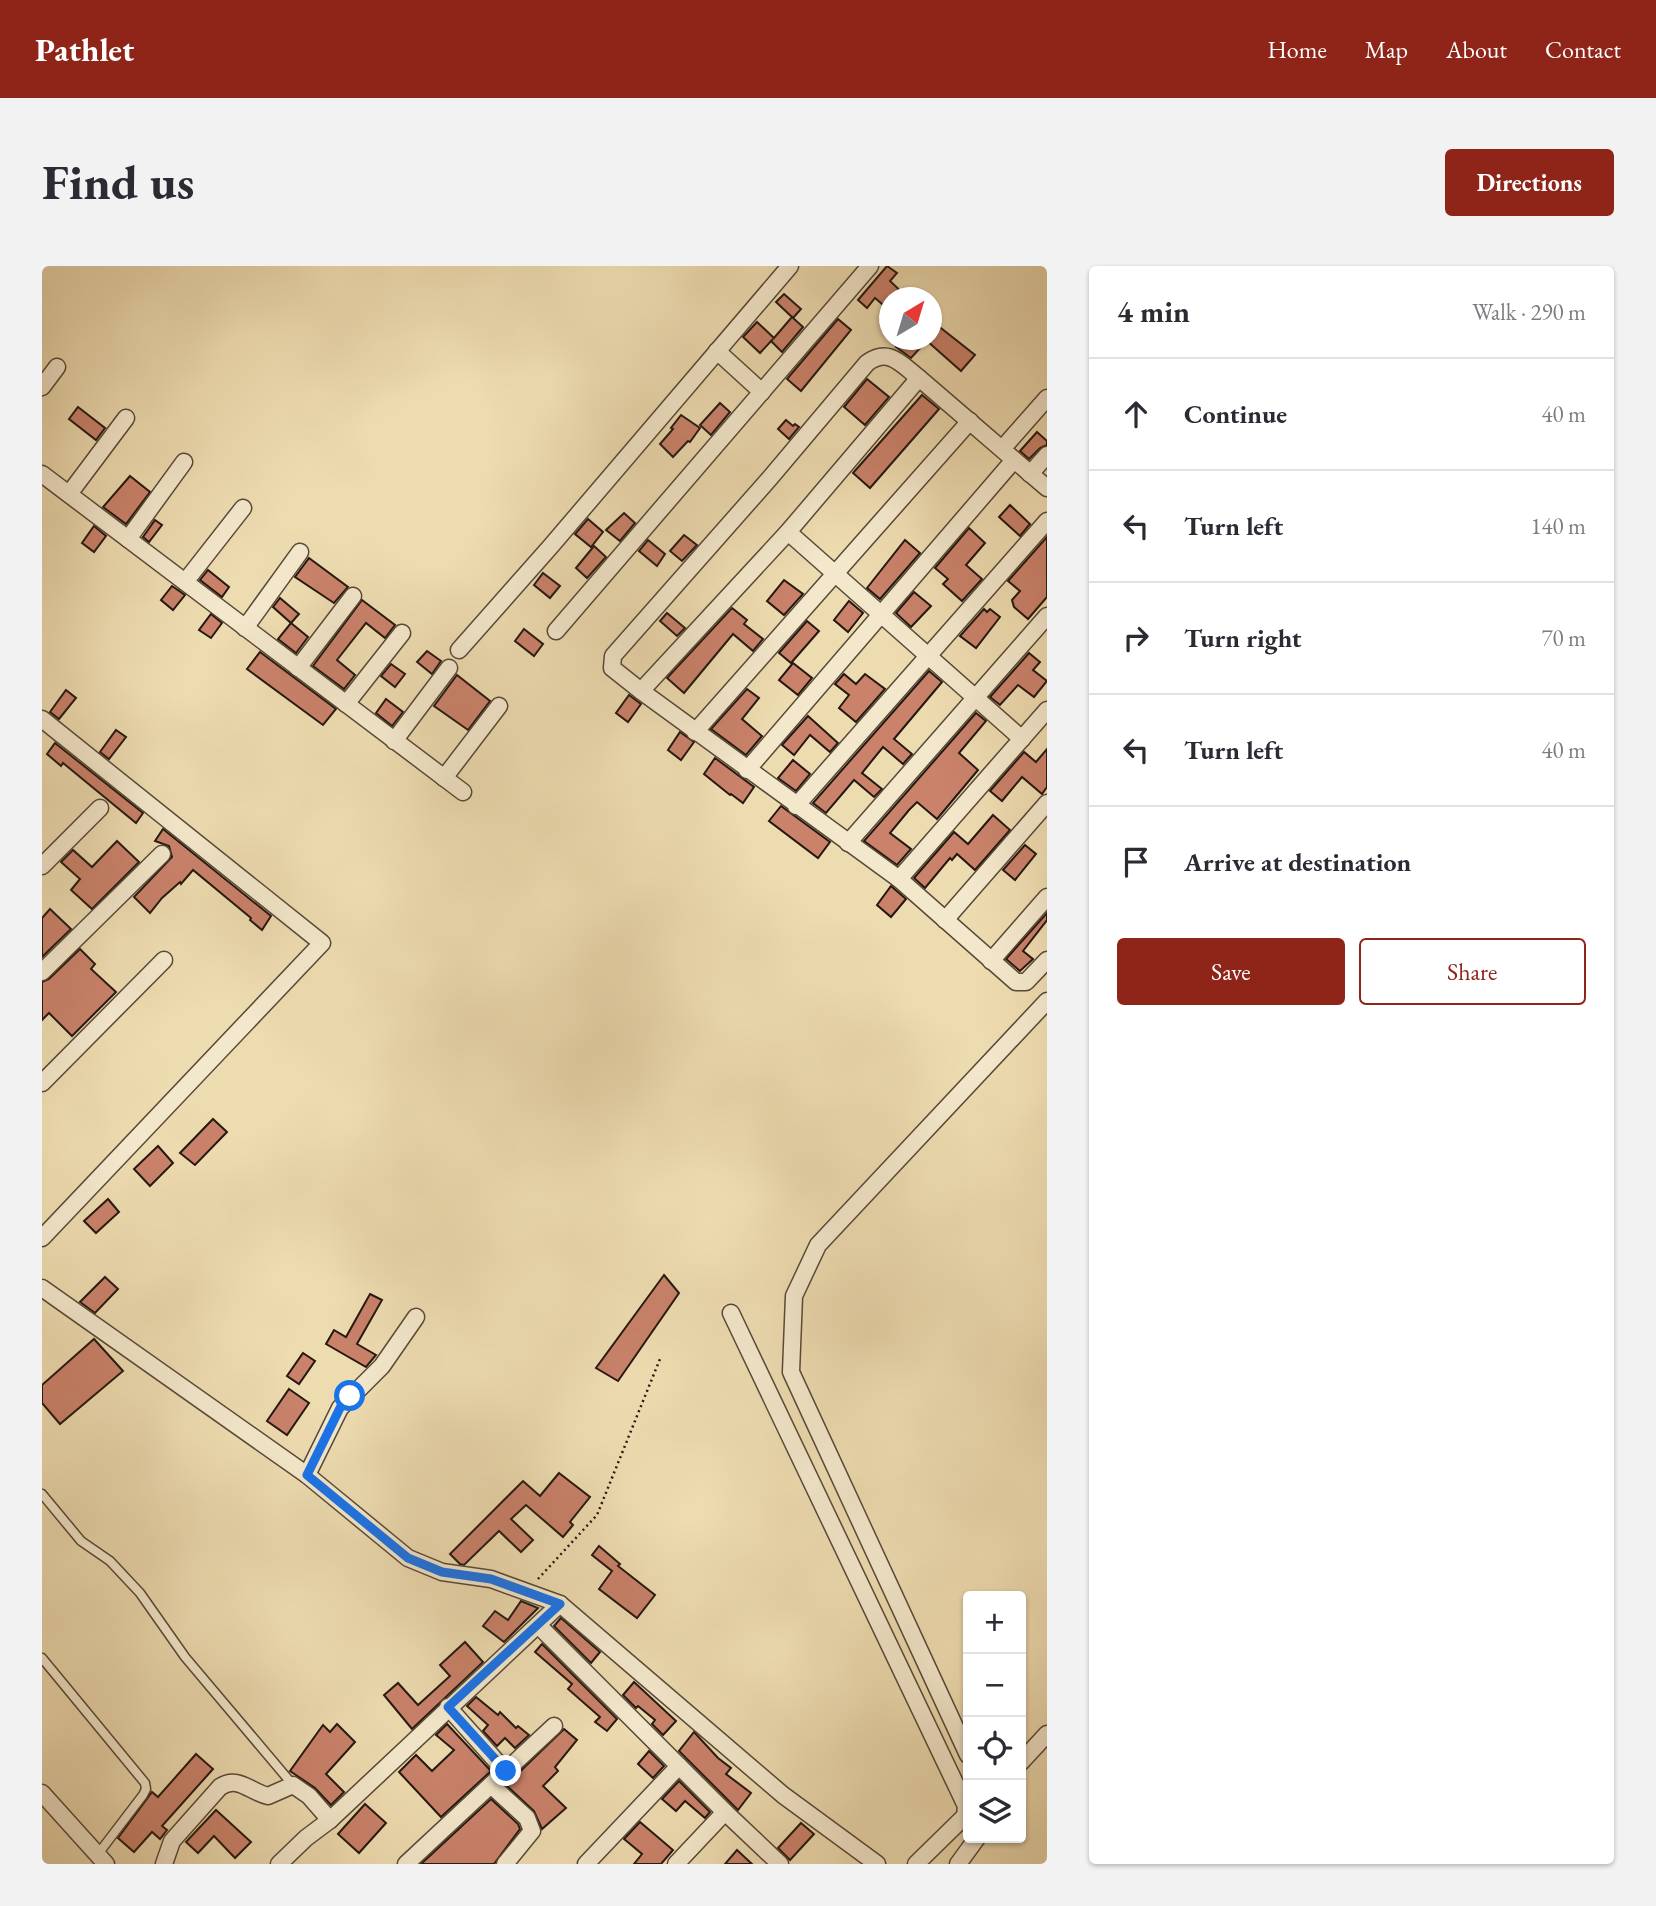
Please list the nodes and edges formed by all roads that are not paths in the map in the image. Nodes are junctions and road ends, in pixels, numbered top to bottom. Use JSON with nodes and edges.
{"nodes":[{"id":1,"x":790,"y":266,"type":"edge"},
{"id":2,"x":870,"y":266,"type":"edge"},
{"id":3,"x":717,"y":351,"type":"junction"},
{"id":4,"x":57,"y":367,"type":"dead end"},
{"id":5,"x":919,"y":378,"type":"junction"},
{"id":6,"x":42,"y":387,"type":"edge"},
{"id":7,"x":762,"y":392,"type":"junction"},
{"id":8,"x":1047,"y":398,"type":"edge"},
{"id":9,"x":126,"y":418,"type":"dead end"},
{"id":10,"x":970,"y":421,"type":"junction"},
{"id":11,"x":1008,"y":455,"type":"junction"},
{"id":12,"x":1047,"y":455,"type":"edge"},
{"id":13,"x":184,"y":462,"type":"dead end"},
{"id":14,"x":42,"y":474,"type":"edge"},
{"id":15,"x":1030,"y":474,"type":"junction"},
{"id":16,"x":1047,"y":488,"type":"edge"},
{"id":17,"x":69,"y":494,"type":"junction"},
{"id":18,"x":243,"y":508,"type":"dead end"},
{"id":19,"x":1047,"y":521,"type":"edge"},
{"id":20,"x":788,"y":532,"type":"junction"},
{"id":21,"x":128,"y":539,"type":"junction"},
{"id":22,"x":300,"y":552,"type":"dead end"},
{"id":23,"x":835,"y":574,"type":"junction"},
{"id":24,"x":185,"y":582,"type":"junction"},
{"id":25,"x":353,"y":596,"type":"dead end"},
{"id":26,"x":881,"y":614,"type":"junction"},
{"id":27,"x":1047,"y":616,"type":"edge"},
{"id":28,"x":245,"y":628,"type":"junction"},
{"id":29,"x":556,"y":631,"type":"dead end"},
{"id":30,"x":402,"y":634,"type":"dead end"},
{"id":31,"x":459,"y":650,"type":"dead end"},
{"id":32,"x":928,"y":656,"type":"junction"},
{"id":33,"x":298,"y":668,"type":"junction"},
{"id":34,"x":449,"y":668,"type":"dead end"},
{"id":35,"x":641,"y":691,"type":"junction"},
{"id":36,"x":975,"y":698,"type":"junction"},
{"id":37,"x":346,"y":704,"type":"junction"},
{"id":38,"x":499,"y":706,"type":"dead end"},
{"id":39,"x":1047,"y":710,"type":"edge"},
{"id":40,"x":42,"y":719,"type":"edge"},
{"id":41,"x":695,"y":732,"type":"junction"},
{"id":42,"x":1022,"y":739,"type":"junction"},
{"id":43,"x":394,"y":741,"type":"junction"},
{"id":44,"x":747,"y":770,"type":"junction"},
{"id":45,"x":444,"y":778,"type":"junction"},
{"id":46,"x":463,"y":793,"type":"dead end"},
{"id":47,"x":1047,"y":803,"type":"edge"},
{"id":48,"x":796,"y":806,"type":"junction"},
{"id":49,"x":100,"y":808,"type":"dead end"},
{"id":50,"x":848,"y":843,"type":"junction"},
{"id":51,"x":162,"y":854,"type":"dead end"},
{"id":52,"x":42,"y":866,"type":"edge"},
{"id":53,"x":899,"y":880,"type":"junction"},
{"id":54,"x":1047,"y":897,"type":"edge"},
{"id":55,"x":945,"y":920,"type":"junction"},
{"id":56,"x":164,"y":960,"type":"dead end"},
{"id":57,"x":1047,"y":960,"type":"edge"},
{"id":58,"x":991,"y":961,"type":"junction"},
{"id":59,"x":42,"y":972,"type":"edge"},
{"id":60,"x":1047,"y":1001,"type":"edge"},
{"id":61,"x":42,"y":1083,"type":"edge"},
{"id":62,"x":42,"y":1238,"type":"edge"},
{"id":63,"x":42,"y":1288,"type":"edge"},
{"id":64,"x":731,"y":1313,"type":"dead end"},
{"id":65,"x":416,"y":1317,"type":"dead end"},
{"id":66,"x":307,"y":1475,"type":"junction"},
{"id":67,"x":42,"y":1494,"type":"edge"},
{"id":68,"x":560,"y":1604,"type":"junction"},
{"id":69,"x":538,"y":1625,"type":"junction"},
{"id":70,"x":42,"y":1658,"type":"edge"},
{"id":71,"x":448,"y":1707,"type":"junction"},
{"id":72,"x":554,"y":1726,"type":"dead end"},
{"id":73,"x":1047,"y":1734,"type":"edge"},
{"id":74,"x":963,"y":1744,"type":"edge"},
{"id":75,"x":1026,"y":1757,"type":"edge"},
{"id":76,"x":679,"y":1766,"type":"junction"},
{"id":77,"x":506,"y":1771,"type":"junction"},
{"id":78,"x":491,"y":1785,"type":"junction"},
{"id":79,"x":293,"y":1786,"type":"junction"},
{"id":80,"x":42,"y":1793,"type":"edge"},
{"id":81,"x":725,"y":1812,"type":"junction"},
{"id":82,"x":330,"y":1820,"type":"junction"},
{"id":83,"x":973,"y":1843,"type":"edge"},
{"id":84,"x":102,"y":1859,"type":"edge"},
{"id":85,"x":164,"y":1864,"type":"edge"},
{"id":86,"x":279,"y":1864,"type":"edge"},
{"id":87,"x":406,"y":1864,"type":"edge"},
{"id":88,"x":505,"y":1864,"type":"edge"},
{"id":89,"x":586,"y":1864,"type":"edge"},
{"id":90,"x":676,"y":1864,"type":"edge"},
{"id":91,"x":780,"y":1864,"type":"edge"},
{"id":92,"x":877,"y":1864,"type":"edge"},
{"id":93,"x":916,"y":1864,"type":"edge"},
{"id":94,"x":958,"y":1864,"type":"edge"}],
"edges":[{"from":1,"to":3,"type":"street"},
{"from":2,"to":7,"type":"street"},
{"from":3,"to":7,"type":"street"},
{"from":3,"to":31,"type":"street"},
{"from":4,"to":6,"type":"street"},
{"from":5,"to":10,"type":"street"},
{"from":5,"to":20,"type":"street"},
{"from":5,"to":35,"type":"street"},
{"from":7,"to":29,"type":"street"},
{"from":8,"to":11,"type":"street"},
{"from":9,"to":17,"type":"street"},
{"from":10,"to":11,"type":"street"},
{"from":10,"to":23,"type":"street"},
{"from":11,"to":15,"type":"street"},
{"from":11,"to":26,"type":"street"},
{"from":12,"to":15,"type":"street"},
{"from":13,"to":21,"type":"street"},
{"from":14,"to":17,"type":"street"},
{"from":15,"to":16,"type":"street"},
{"from":17,"to":21,"type":"street"},
{"from":18,"to":24,"type":"street"},
{"from":19,"to":32,"type":"street"},
{"from":20,"to":23,"type":"street"},
{"from":20,"to":35,"type":"street"},
{"from":21,"to":24,"type":"street"},
{"from":22,"to":28,"type":"street"},
{"from":23,"to":26,"type":"street"},
{"from":23,"to":41,"type":"street"},
{"from":24,"to":28,"type":"street"},
{"from":25,"to":33,"type":"street"},
{"from":26,"to":32,"type":"street"},
{"from":26,"to":44,"type":"street"},
{"from":27,"to":36,"type":"street"},
{"from":28,"to":33,"type":"street"},
{"from":30,"to":37,"type":"street"},
{"from":32,"to":36,"type":"street"},
{"from":32,"to":48,"type":"street"},
{"from":33,"to":37,"type":"street"},
{"from":34,"to":43,"type":"street"},
{"from":35,"to":41,"type":"street"},
{"from":36,"to":42,"type":"street"},
{"from":36,"to":50,"type":"street"},
{"from":37,"to":43,"type":"street"},
{"from":38,"to":45,"type":"street"},
{"from":39,"to":42,"type":"street"},
{"from":40,"to":62,"type":"street"},
{"from":41,"to":44,"type":"street"},
{"from":42,"to":53,"type":"street"},
{"from":43,"to":45,"type":"street"},
{"from":44,"to":48,"type":"street"},
{"from":45,"to":46,"type":"street"},
{"from":47,"to":55,"type":"street"},
{"from":48,"to":50,"type":"street"},
{"from":49,"to":52,"type":"street"},
{"from":50,"to":53,"type":"street"},
{"from":51,"to":59,"type":"street"},
{"from":53,"to":55,"type":"street"},
{"from":54,"to":58,"type":"street"},
{"from":55,"to":58,"type":"street"},
{"from":56,"to":61,"type":"street"},
{"from":57,"to":58,"type":"street"},
{"from":60,"to":74,"type":"street"},
{"from":63,"to":66,"type":"street"},
{"from":64,"to":93,"type":"street"},
{"from":65,"to":66,"type":"street"},
{"from":66,"to":68,"type":"street"},
{"from":67,"to":79,"type":"lane"},
{"from":68,"to":69,"type":"street"},
{"from":68,"to":92,"type":"street"},
{"from":69,"to":71,"type":"street"},
{"from":69,"to":76,"type":"street"},
{"from":70,"to":84,"type":"lane"},
{"from":71,"to":77,"type":"street"},
{"from":71,"to":82,"type":"street"},
{"from":72,"to":77,"type":"street"},
{"from":73,"to":75,"type":"street"},
{"from":76,"to":81,"type":"street"},
{"from":76,"to":89,"type":"street"},
{"from":77,"to":78,"type":"street"},
{"from":78,"to":87,"type":"street"},
{"from":78,"to":88,"type":"street"},
{"from":79,"to":82,"type":"street"},
{"from":79,"to":85,"type":"street"},
{"from":80,"to":84,"type":"street"},
{"from":81,"to":90,"type":"street"},
{"from":81,"to":91,"type":"street"},
{"from":82,"to":86,"type":"street"},
{"from":83,"to":94,"type":"street"}]}
